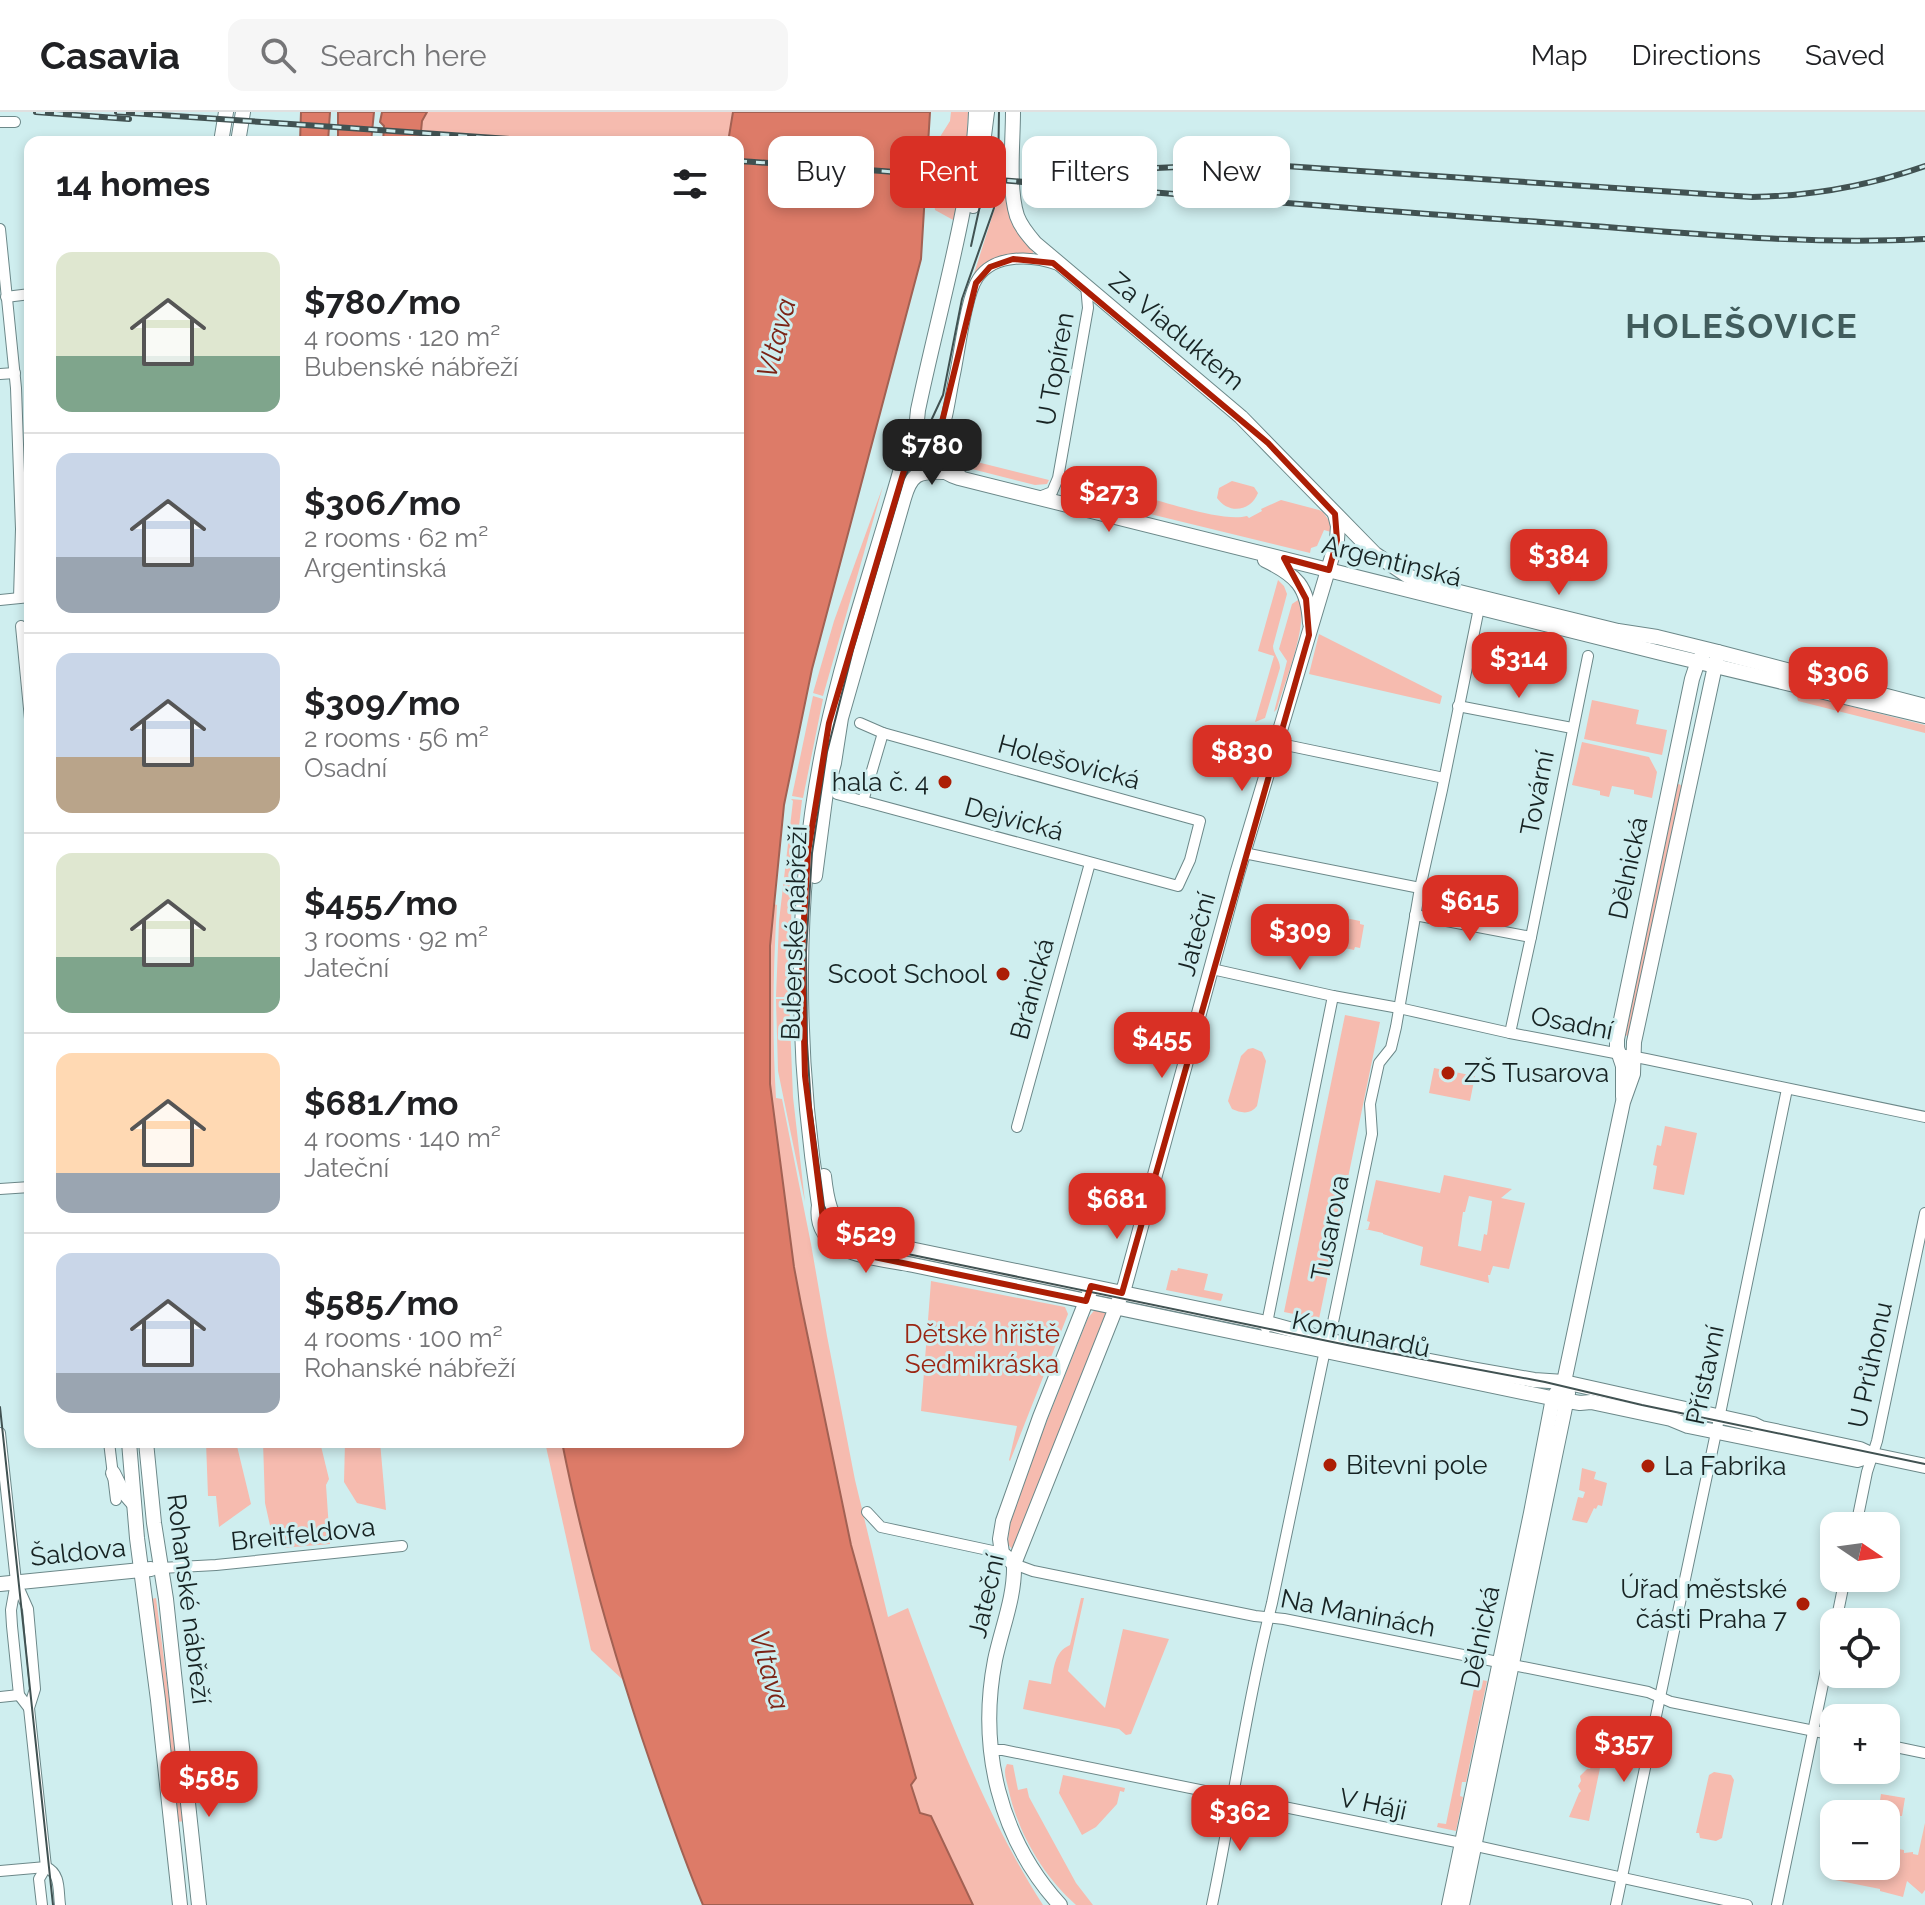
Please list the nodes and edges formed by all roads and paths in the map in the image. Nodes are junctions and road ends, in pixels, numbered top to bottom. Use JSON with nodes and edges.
{"nodes":[{"id":1,"x":226,"y":112,"type":"edge"},
{"id":2,"x":243,"y":112,"type":"edge"},
{"id":3,"x":976,"y":112,"type":"edge"},
{"id":4,"x":987,"y":112,"type":"edge"},
{"id":5,"x":1013,"y":112,"type":"edge"},
{"id":6,"x":0,"y":122,"type":"edge"},
{"id":7,"x":15,"y":122,"type":"dead end"},
{"id":8,"x":222,"y":136,"type":"edge"},
{"id":9,"x":239,"y":136,"type":"edge"},
{"id":10,"x":0,"y":229,"type":"edge"},
{"id":11,"x":1064,"y":267,"type":"junction"},
{"id":12,"x":949,"y":280,"type":"junction"},
{"id":13,"x":1086,"y":285,"type":"junction"},
{"id":14,"x":24,"y":295,"type":"edge"},
{"id":15,"x":6,"y":297,"type":"junction"},
{"id":16,"x":15,"y":373,"type":"junction"},
{"id":17,"x":0,"y":374,"type":"edge"},
{"id":18,"x":916,"y":430,"type":"junction"},
{"id":19,"x":943,"y":472,"type":"junction"},
{"id":20,"x":969,"y":480,"type":"junction"},
{"id":21,"x":1039,"y":497,"type":"junction"},
{"id":22,"x":1335,"y":514,"type":"junction"},
{"id":23,"x":1235,"y":546,"type":"junction"},
{"id":24,"x":1329,"y":570,"type":"junction"},
{"id":25,"x":24,"y":598,"type":"edge"},
{"id":26,"x":0,"y":600,"type":"edge"},
{"id":27,"x":1479,"y":608,"type":"junction"},
{"id":28,"x":21,"y":626,"type":"dead end"},
{"id":29,"x":1309,"y":635,"type":"junction"},
{"id":30,"x":1588,"y":656,"type":"dead end"},
{"id":31,"x":1714,"y":656,"type":"junction"},
{"id":32,"x":24,"y":657,"type":"edge"},
{"id":33,"x":1698,"y":661,"type":"junction"},
{"id":34,"x":1458,"y":706,"type":"junction"},
{"id":35,"x":1925,"y":706,"type":"edge"},
{"id":36,"x":1925,"y":716,"type":"edge"},
{"id":37,"x":860,"y":723,"type":"dead end"},
{"id":38,"x":1572,"y":728,"type":"junction"},
{"id":39,"x":883,"y":733,"type":"junction"},
{"id":40,"x":1276,"y":743,"type":"junction"},
{"id":41,"x":1675,"y":761,"type":"junction"},
{"id":42,"x":1693,"y":765,"type":"junction"},
{"id":43,"x":1444,"y":778,"type":"junction"},
{"id":44,"x":837,"y":794,"type":"dead end"},
{"id":45,"x":863,"y":801,"type":"junction"},
{"id":46,"x":1244,"y":853,"type":"junction"},
{"id":47,"x":1090,"y":863,"type":"junction"},
{"id":48,"x":1178,"y":886,"type":"joint"},
{"id":49,"x":1420,"y":888,"type":"junction"},
{"id":50,"x":1415,"y":915,"type":"junction"},
{"id":51,"x":1531,"y":937,"type":"junction"},
{"id":52,"x":1212,"y":969,"type":"junction"},
{"id":53,"x":1333,"y":996,"type":"junction"},
{"id":54,"x":1399,"y":1008,"type":"junction"},
{"id":55,"x":1510,"y":1033,"type":"junction"},
{"id":56,"x":1627,"y":1056,"type":"junction"},
{"id":57,"x":1787,"y":1089,"type":"junction"},
{"id":58,"x":1925,"y":1117,"type":"edge"},
{"id":59,"x":1017,"y":1127,"type":"dead end"},
{"id":60,"x":24,"y":1187,"type":"edge"},
{"id":61,"x":0,"y":1189,"type":"edge"},
{"id":62,"x":1925,"y":1213,"type":"edge"},
{"id":63,"x":850,"y":1235,"type":"joint"},
{"id":64,"x":840,"y":1248,"type":"joint"},
{"id":65,"x":1092,"y":1286,"type":"junction"},
{"id":66,"x":1122,"y":1293,"type":"junction"},
{"id":67,"x":1086,"y":1301,"type":"junction"},
{"id":68,"x":1116,"y":1307,"type":"junction"},
{"id":69,"x":1267,"y":1323,"type":"junction"},
{"id":70,"x":1263,"y":1338,"type":"junction"},
{"id":71,"x":1326,"y":1344,"type":"junction"},
{"id":72,"x":1564,"y":1382,"type":"junction"},
{"id":73,"x":1561,"y":1400,"type":"junction"},
{"id":74,"x":1720,"y":1416,"type":"junction"},
{"id":75,"x":1716,"y":1432,"type":"junction"},
{"id":76,"x":0,"y":1433,"type":"edge"},
{"id":77,"x":110,"y":1448,"type":"edge"},
{"id":78,"x":129,"y":1448,"type":"edge"},
{"id":79,"x":147,"y":1448,"type":"edge"},
{"id":80,"x":1873,"y":1455,"type":"junction"},
{"id":81,"x":1925,"y":1466,"type":"edge"},
{"id":82,"x":113,"y":1473,"type":"junction"},
{"id":83,"x":116,"y":1500,"type":"dead end"},
{"id":84,"x":134,"y":1504,"type":"junction"},
{"id":85,"x":867,"y":1512,"type":"dead end"},
{"id":86,"x":1859,"y":1512,"type":"edge"},
{"id":87,"x":402,"y":1546,"type":"dead end"},
{"id":88,"x":1002,"y":1553,"type":"junction"},
{"id":89,"x":1014,"y":1564,"type":"junction"},
{"id":90,"x":161,"y":1568,"type":"junction"},
{"id":91,"x":142,"y":1570,"type":"junction"},
{"id":92,"x":16,"y":1582,"type":"junction"},
{"id":93,"x":0,"y":1584,"type":"edge"},
{"id":94,"x":0,"y":1611,"type":"edge"},
{"id":95,"x":1269,"y":1617,"type":"junction"},
{"id":96,"x":12,"y":1626,"type":"junction"},
{"id":97,"x":1505,"y":1663,"type":"junction"},
{"id":98,"x":1822,"y":1688,"type":"edge"},
{"id":99,"x":19,"y":1695,"type":"junction"},
{"id":100,"x":0,"y":1697,"type":"edge"},
{"id":101,"x":1660,"y":1697,"type":"junction"},
{"id":102,"x":29,"y":1708,"type":"junction"},
{"id":103,"x":1814,"y":1730,"type":"junction"},
{"id":104,"x":1820,"y":1732,"type":"edge"},
{"id":105,"x":1900,"y":1748,"type":"edge"},
{"id":106,"x":990,"y":1750,"type":"junction"},
{"id":107,"x":1925,"y":1753,"type":"edge"},
{"id":108,"x":1232,"y":1798,"type":"junction"},
{"id":109,"x":1468,"y":1845,"type":"junction"},
{"id":110,"x":46,"y":1867,"type":"junction"},
{"id":111,"x":0,"y":1871,"type":"edge"},
{"id":112,"x":1621,"y":1879,"type":"junction"},
{"id":113,"x":42,"y":1905,"type":"edge"},
{"id":114,"x":60,"y":1905,"type":"edge"},
{"id":115,"x":180,"y":1905,"type":"edge"},
{"id":116,"x":199,"y":1905,"type":"edge"},
{"id":117,"x":1060,"y":1905,"type":"edge"},
{"id":118,"x":1212,"y":1905,"type":"edge"},
{"id":119,"x":1449,"y":1905,"type":"edge"},
{"id":120,"x":1462,"y":1905,"type":"edge"},
{"id":121,"x":1616,"y":1905,"type":"edge"},
{"id":122,"x":1747,"y":1905,"type":"edge"},
{"id":123,"x":1777,"y":1905,"type":"edge"}],
"edges":[{"from":1,"to":8,"type":"street"},
{"from":2,"to":9,"type":"street"},
{"from":3,"to":12,"type":"street"},
{"from":4,"to":12,"type":"street"},
{"from":5,"to":11,"type":"street","name":"Za Viaduktem"},
{"from":6,"to":7,"type":"street"},
{"from":10,"to":15,"type":"street"},
{"from":11,"to":13,"type":"street","name":"Za Viaduktem"},
{"from":11,"to":20,"type":"street"},
{"from":12,"to":18,"type":"street"},
{"from":13,"to":21,"type":"street","name":"U Topíren"},
{"from":13,"to":22,"type":"street","name":"Za Viaduktem"},
{"from":14,"to":15,"type":"street"},
{"from":15,"to":16,"type":"street"},
{"from":16,"to":17,"type":"street"},
{"from":16,"to":25,"type":"street"},
{"from":18,"to":19,"type":"street"},
{"from":18,"to":64,"type":"street","name":"Bubenské nábřeží"},
{"from":19,"to":20,"type":"street","name":"Argentinská"},
{"from":19,"to":63,"type":"street","name":"Bubenské nábřeží"},
{"from":20,"to":21,"type":"street","name":"Argentinská"},
{"from":21,"to":23,"type":"street","name":"Argentinská"},
{"from":22,"to":24,"type":"street","name":"Jateční"},
{"from":22,"to":31,"type":"street","name":"Argentinská"},
{"from":23,"to":24,"type":"street","name":"Argentinská"},
{"from":23,"to":29,"type":"street","name":"Jateční"},
{"from":24,"to":27,"type":"street","name":"Argentinská"},
{"from":24,"to":29,"type":"street","name":"Jateční"},
{"from":25,"to":26,"type":"street"},
{"from":27,"to":33,"type":"street","name":"Argentinská"},
{"from":27,"to":34,"type":"street","name":"Tusarova"},
{"from":28,"to":32,"type":"street"},
{"from":29,"to":40,"type":"street","name":"Jateční"},
{"from":30,"to":38,"type":"street","name":"Tovární"},
{"from":31,"to":33,"type":"street","name":"Argentinská"},
{"from":31,"to":35,"type":"street","name":"Argentinská"},
{"from":31,"to":36,"type":"street","name":"Argentinská"},
{"from":31,"to":42,"type":"street","name":"Dělnická"},
{"from":33,"to":41,"type":"street","name":"Dělnická"},
{"from":34,"to":38,"type":"street"},
{"from":34,"to":43,"type":"street","name":"Tusarova"},
{"from":37,"to":39,"type":"street","name":"Holešovická"},
{"from":38,"to":51,"type":"street","name":"Tovární"},
{"from":39,"to":45,"type":"street"},
{"from":39,"to":48,"type":"street","name":"Holešovická"},
{"from":40,"to":43,"type":"street"},
{"from":40,"to":46,"type":"street","name":"Jateční"},
{"from":41,"to":42,"type":"street"},
{"from":41,"to":56,"type":"street","name":"Dělnická"},
{"from":42,"to":56,"type":"street","name":"Dělnická"},
{"from":43,"to":49,"type":"street","name":"Tusarova"},
{"from":44,"to":45,"type":"street","name":"Dejvická"},
{"from":45,"to":47,"type":"street","name":"Dejvická"},
{"from":46,"to":49,"type":"street"},
{"from":46,"to":52,"type":"street","name":"Jateční"},
{"from":47,"to":48,"type":"street","name":"Dejvická"},
{"from":47,"to":59,"type":"street","name":"Bránická"},
{"from":49,"to":50,"type":"street","name":"Tusarova"},
{"from":50,"to":51,"type":"street"},
{"from":50,"to":54,"type":"street","name":"Tusarova"},
{"from":51,"to":55,"type":"street","name":"Tovární"},
{"from":52,"to":53,"type":"street","name":"Osadní"},
{"from":52,"to":66,"type":"street","name":"Jateční"},
{"from":53,"to":54,"type":"street","name":"Osadní"},
{"from":53,"to":69,"type":"street","name":"Tusarova"},
{"from":54,"to":55,"type":"street","name":"Osadní"},
{"from":54,"to":71,"type":"street","name":"Tusarova"},
{"from":55,"to":56,"type":"street","name":"Osadní"},
{"from":56,"to":57,"type":"street","name":"Osadní"},
{"from":56,"to":72,"type":"street","name":"Dělnická"},
{"from":57,"to":58,"type":"street","name":"Osadní"},
{"from":57,"to":74,"type":"street","name":"Přístavní"},
{"from":60,"to":61,"type":"street"},
{"from":62,"to":80,"type":"street","name":"U Průhonu"},
{"from":63,"to":65,"type":"street","name":"Komunardů"},
{"from":64,"to":67,"type":"street","name":"Komunardů"},
{"from":65,"to":66,"type":"street","name":"Komunardů"},
{"from":65,"to":67,"type":"street","name":"Jateční"},
{"from":66,"to":68,"type":"street","name":"Jateční"},
{"from":66,"to":69,"type":"street","name":"Komunardů"},
{"from":67,"to":68,"type":"street","name":"Komunardů"},
{"from":67,"to":88,"type":"street","name":"Jateční"},
{"from":68,"to":70,"type":"street","name":"Komunardů"},
{"from":68,"to":89,"type":"street","name":"Jateční"},
{"from":69,"to":70,"type":"street","name":"Tusarova"},
{"from":69,"to":71,"type":"street","name":"Komunardů"},
{"from":70,"to":71,"type":"street","name":"Komunardů"},
{"from":71,"to":72,"type":"street","name":"Komunardů"},
{"from":71,"to":73,"type":"street","name":"Komunardů"},
{"from":71,"to":95,"type":"street","name":"Tusarova"},
{"from":72,"to":73,"type":"street","name":"Dělnická"},
{"from":72,"to":74,"type":"street","name":"Komunardů"},
{"from":73,"to":75,"type":"street","name":"Komunardů"},
{"from":73,"to":97,"type":"street","name":"Dělnická"},
{"from":74,"to":75,"type":"street","name":"Přístavní"},
{"from":74,"to":80,"type":"street","name":"Komunardů"},
{"from":75,"to":80,"type":"street","name":"Komunardů"},
{"from":75,"to":101,"type":"street","name":"Přístavní"},
{"from":76,"to":92,"type":"street"},
{"from":77,"to":82,"type":"street"},
{"from":78,"to":84,"type":"street","name":"Rohanské nábřeží"},
{"from":79,"to":90,"type":"street","name":"Rohanské nábřeží"},
{"from":80,"to":81,"type":"street","name":"Komunardů"},
{"from":80,"to":86,"type":"street","name":"U Průhonu"},
{"from":82,"to":83,"type":"street"},
{"from":82,"to":84,"type":"street"},
{"from":84,"to":91,"type":"street","name":"Rohanské nábřeží"},
{"from":85,"to":88,"type":"street"},
{"from":87,"to":90,"type":"street","name":"Breitfeldova"},
{"from":88,"to":89,"type":"street"},
{"from":89,"to":95,"type":"street","name":"Na Maninách"},
{"from":89,"to":106,"type":"street","name":"Jateční"},
{"from":90,"to":91,"type":"street","name":"Šaldova"},
{"from":90,"to":116,"type":"street","name":"Rohanské nábřeží"},
{"from":91,"to":92,"type":"street","name":"Šaldova"},
{"from":91,"to":115,"type":"street","name":"Rohanské nábřeží"},
{"from":92,"to":93,"type":"street","name":"Šaldova"},
{"from":92,"to":96,"type":"street"},
{"from":92,"to":102,"type":"street"},
{"from":94,"to":96,"type":"street"},
{"from":95,"to":97,"type":"street","name":"Na Maninách"},
{"from":95,"to":108,"type":"street","name":"Tusarova"},
{"from":96,"to":99,"type":"street"},
{"from":97,"to":101,"type":"street","name":"Na Maninách"},
{"from":97,"to":109,"type":"street","name":"Dělnická"},
{"from":98,"to":103,"type":"street"},
{"from":99,"to":100,"type":"street"},
{"from":99,"to":102,"type":"street"},
{"from":101,"to":103,"type":"street","name":"Na Maninách"},
{"from":101,"to":112,"type":"street","name":"Přístavní"},
{"from":102,"to":110,"type":"street"},
{"from":103,"to":104,"type":"street","name":"Na Maninách"},
{"from":103,"to":123,"type":"street"},
{"from":105,"to":107,"type":"street"},
{"from":106,"to":108,"type":"street","name":"V Háji"},
{"from":106,"to":117,"type":"street","name":"Jateční"},
{"from":108,"to":109,"type":"street","name":"V Háji"},
{"from":108,"to":118,"type":"street","name":"Tusarova"},
{"from":109,"to":112,"type":"street","name":"V Háji"},
{"from":109,"to":119,"type":"street","name":"Dělnická"},
{"from":109,"to":120,"type":"street","name":"Dělnická"},
{"from":110,"to":111,"type":"street"},
{"from":110,"to":113,"type":"street"},
{"from":110,"to":114,"type":"street"},
{"from":112,"to":121,"type":"street","name":"Přístavní"},
{"from":112,"to":122,"type":"street","name":"V Háji"}]}
